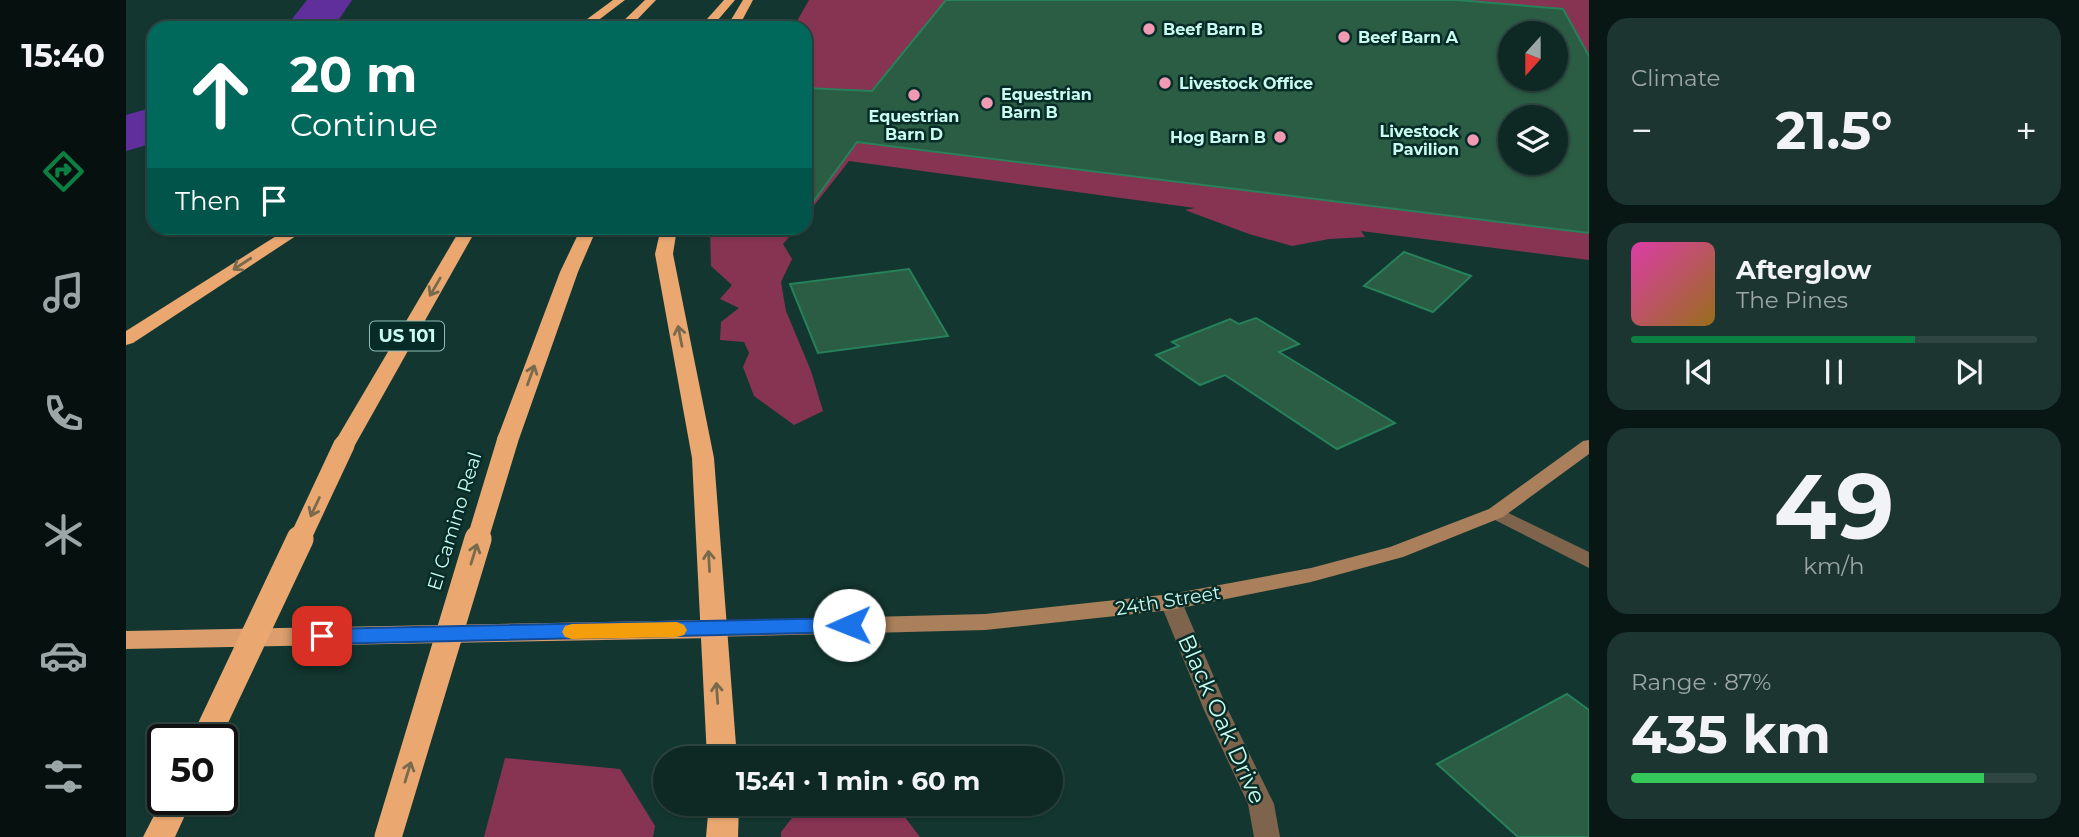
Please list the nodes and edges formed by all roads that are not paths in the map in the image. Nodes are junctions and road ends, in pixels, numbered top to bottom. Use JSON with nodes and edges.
{"nodes":[{"id":1,"x":620,"y":0,"type":"edge"},
{"id":2,"x":651,"y":0,"type":"edge"},
{"id":3,"x":730,"y":0,"type":"edge"},
{"id":4,"x":748,"y":0,"type":"edge"},
{"id":5,"x":591,"y":21,"type":"edge"},
{"id":6,"x":629,"y":21,"type":"edge"},
{"id":7,"x":711,"y":21,"type":"edge"},
{"id":8,"x":737,"y":21,"type":"edge"},
{"id":9,"x":289,"y":235,"type":"edge"},
{"id":10,"x":465,"y":235,"type":"edge"},
{"id":11,"x":586,"y":235,"type":"edge"},
{"id":12,"x":667,"y":235,"type":"edge"},
{"id":13,"x":126,"y":339,"type":"edge"},
{"id":14,"x":1589,"y":445,"type":"edge"},
{"id":15,"x":1496,"y":513,"type":"junction"},
{"id":16,"x":1589,"y":561,"type":"edge"},
{"id":17,"x":1171,"y":603,"type":"junction"},
{"id":18,"x":713,"y":629,"type":"junction"},
{"id":19,"x":126,"y":640,"type":"edge"},
{"id":20,"x":213,"y":724,"type":"edge"},
{"id":21,"x":721,"y":746,"type":"edge"},
{"id":22,"x":170,"y":815,"type":"edge"},
{"id":23,"x":723,"y":816,"type":"edge"},
{"id":24,"x":159,"y":837,"type":"edge"},
{"id":25,"x":388,"y":837,"type":"edge"},
{"id":26,"x":722,"y":837,"type":"edge"},
{"id":27,"x":1267,"y":837,"type":"edge"}],
"edges":[{"from":1,"to":5,"type":"highway"},
{"from":2,"to":6,"type":"highway"},
{"from":3,"to":7,"type":"highway"},
{"from":4,"to":8,"type":"highway"},
{"from":9,"to":13,"type":"highway","one_way":true},
{"from":10,"to":20,"type":"highway","number":"US 101","one_way":true,"bridge":true},
{"from":25,"to":11,"type":"highway","name":"El Camino Real","one_way":true,"bridge":true},
{"from":18,"to":12,"type":"highway","one_way":true},
{"from":14,"to":15,"type":"main road","name":"24th Street"},
{"from":15,"to":16,"type":"street"},
{"from":15,"to":17,"type":"main road","name":"24th Street"},
{"from":17,"to":18,"type":"main road","name":"24th Street"},
{"from":17,"to":27,"type":"street","name":"Black Oak Drive"},
{"from":18,"to":19,"type":"highway"},
{"from":21,"to":18,"type":"highway","one_way":true},
{"from":22,"to":24,"type":"highway"},
{"from":23,"to":26,"type":"highway"}]}
